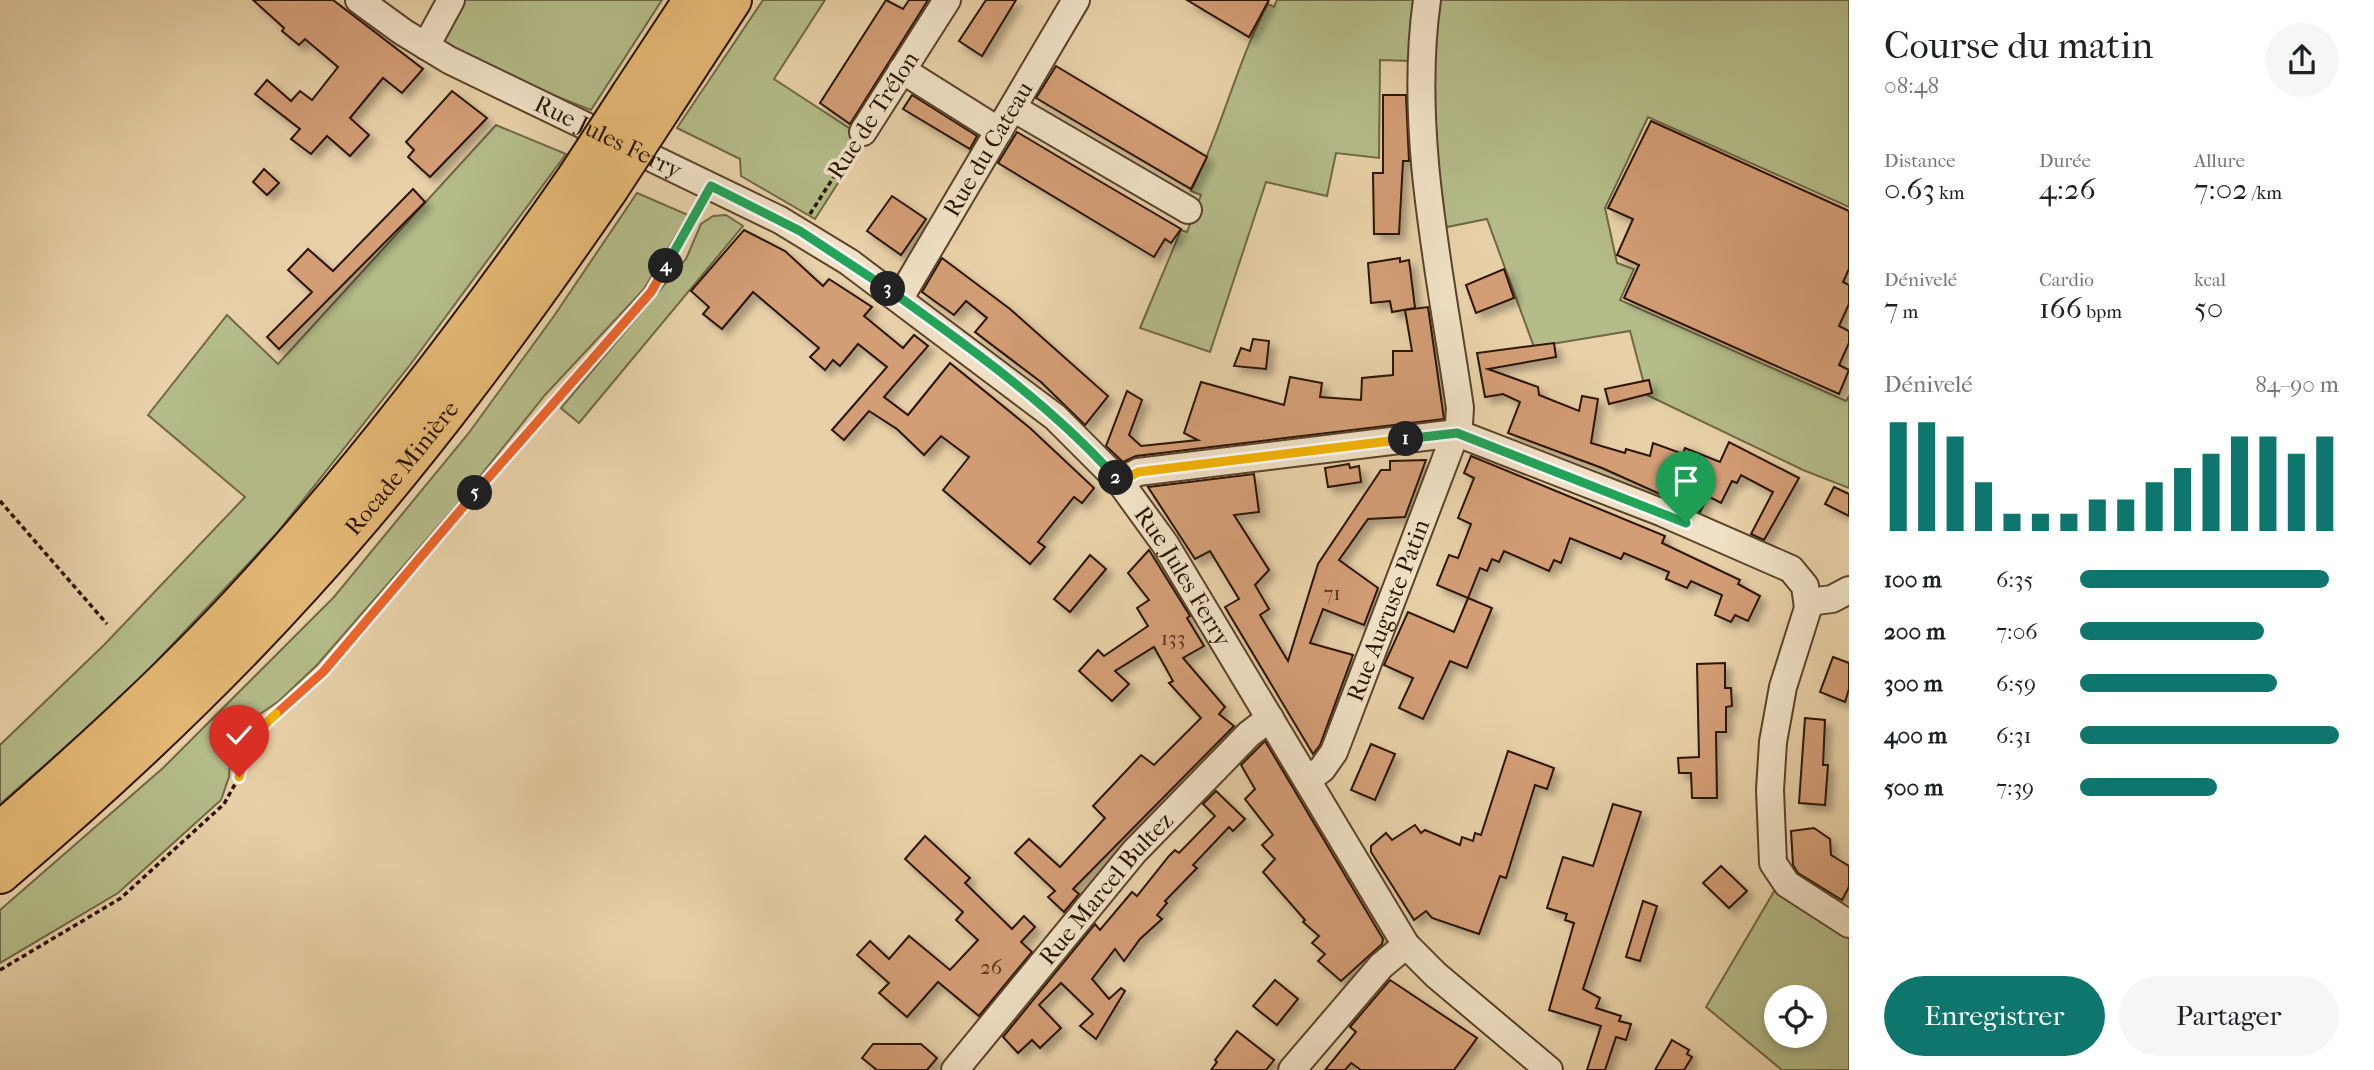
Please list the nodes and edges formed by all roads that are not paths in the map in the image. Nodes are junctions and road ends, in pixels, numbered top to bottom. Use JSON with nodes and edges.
{"nodes":[{"id":1,"x":359,"y":0,"type":"edge"},
{"id":2,"x":451,"y":0,"type":"edge"},
{"id":3,"x":693,"y":0,"type":"edge"},
{"id":4,"x":732,"y":0,"type":"edge"},
{"id":5,"x":947,"y":0,"type":"edge"},
{"id":6,"x":1076,"y":0,"type":"edge"},
{"id":7,"x":1427,"y":0,"type":"edge"},
{"id":8,"x":426,"y":46,"type":"junction"},
{"id":9,"x":902,"y":70,"type":"junction"},
{"id":10,"x":646,"y":102,"type":"junction"},
{"id":11,"x":1013,"y":107,"type":"junction"},
{"id":12,"x":999,"y":131,"type":"junction"},
{"id":13,"x":863,"y":132,"type":"road end"},
{"id":14,"x":592,"y":183,"type":"junction"},
{"id":15,"x":1188,"y":210,"type":"dead end"},
{"id":16,"x":900,"y":298,"type":"junction"},
{"id":17,"x":1457,"y":433,"type":"junction"},
{"id":18,"x":1120,"y":482,"type":"junction"},
{"id":19,"x":1849,"y":590,"type":"edge"},
{"id":20,"x":1809,"y":602,"type":"junction"},
{"id":21,"x":1270,"y":718,"type":"junction"},
{"id":22,"x":1307,"y":780,"type":"junction"},
{"id":23,"x":0,"y":832,"type":"edge"},
{"id":24,"x":0,"y":874,"type":"edge"},
{"id":25,"x":1849,"y":924,"type":"edge"},
{"id":26,"x":1406,"y":945,"type":"junction"},
{"id":27,"x":955,"y":1070,"type":"edge"},
{"id":28,"x":1292,"y":1070,"type":"edge"},
{"id":29,"x":1549,"y":1070,"type":"edge"}],
"edges":[{"from":1,"to":8,"type":"street","name":"Rue Jules Ferry"},
{"from":2,"to":8,"type":"street"},
{"from":3,"to":10,"type":"highway","name":"Rocade Minière"},
{"from":4,"to":10,"type":"highway","name":"Rocade Minière"},
{"from":5,"to":9,"type":"street","name":"Rue de Trélon"},
{"from":6,"to":11,"type":"street","name":"Rue du Cateau"},
{"from":7,"to":17,"type":"street","name":"Rue Auguste Patin"},
{"from":8,"to":16,"type":"street","name":"Rue Jules Ferry"},
{"from":9,"to":12,"type":"street"},
{"from":9,"to":13,"type":"street","name":"Rue de Trélon"},
{"from":10,"to":14,"type":"highway","name":"Rocade Minière","bridge":true},
{"from":11,"to":12,"type":"street","name":"Rue du Cateau"},
{"from":11,"to":15,"type":"street"},
{"from":12,"to":16,"type":"street","name":"Rue du Cateau"},
{"from":14,"to":23,"type":"highway","name":"Rocade Minière"},
{"from":14,"to":24,"type":"highway","name":"Rocade Minière"},
{"from":16,"to":18,"type":"street","name":"Rue Jules Ferry"},
{"from":17,"to":18,"type":"street"},
{"from":17,"to":20,"type":"street"},
{"from":17,"to":22,"type":"street","name":"Rue Auguste Patin"},
{"from":18,"to":21,"type":"street","name":"Rue Jules Ferry"},
{"from":19,"to":20,"type":"street"},
{"from":20,"to":25,"type":"street"},
{"from":21,"to":22,"type":"street","name":"Rue Jules Ferry"},
{"from":21,"to":27,"type":"street","name":"Rue Marcel Bultez"},
{"from":22,"to":26,"type":"street","name":"Rue Jules Ferry"},
{"from":26,"to":28,"type":"street"},
{"from":26,"to":29,"type":"street","name":"Rue Jules Ferry"}]}
